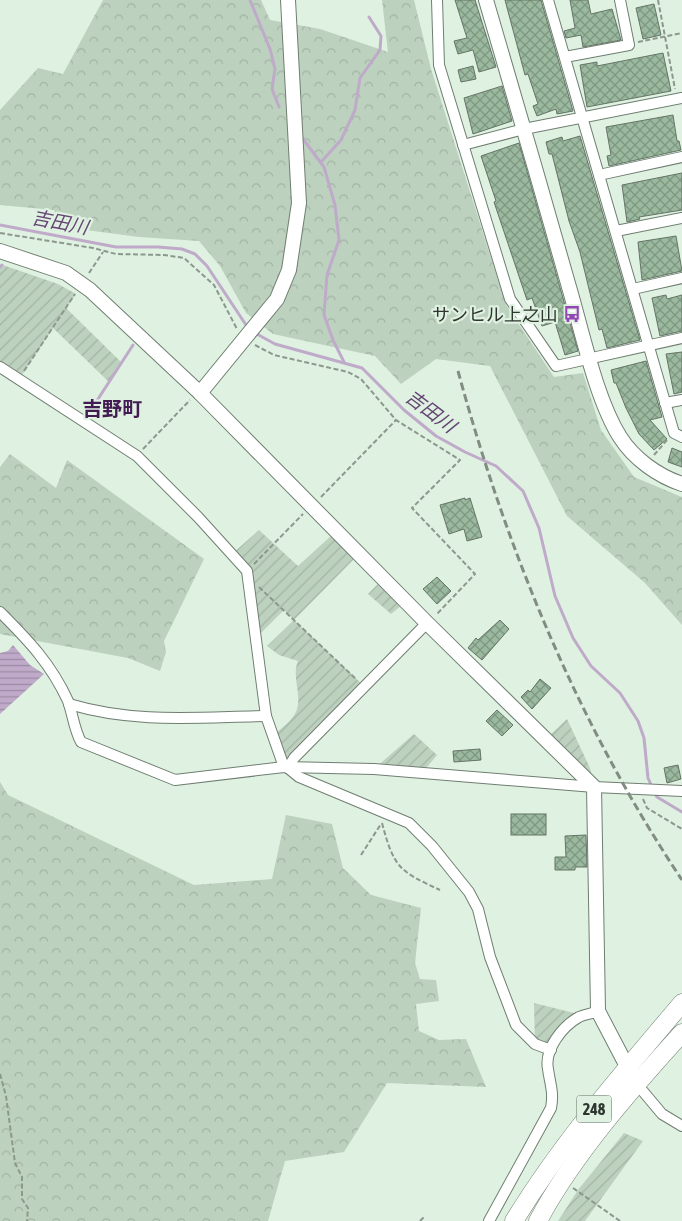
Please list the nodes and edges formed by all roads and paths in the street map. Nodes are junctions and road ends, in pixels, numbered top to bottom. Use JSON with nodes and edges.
{"nodes":[{"id":1,"x":288,"y":0,"type":"edge"},
{"id":2,"x":436,"y":0,"type":"edge"},
{"id":3,"x":486,"y":0,"type":"edge"},
{"id":4,"x":548,"y":0,"type":"edge"},
{"id":5,"x":620,"y":0,"type":"edge"},
{"id":6,"x":658,"y":0,"type":"edge"},
{"id":7,"x":682,"y":33,"type":"edge"},
{"id":8,"x":666,"y":36,"type":"junction"},
{"id":9,"x":629,"y":44,"type":"junction"},
{"id":10,"x":565,"y":56,"type":"junction"},
{"id":11,"x":680,"y":99,"type":"edge"},
{"id":12,"x":582,"y":118,"type":"junction"},
{"id":13,"x":524,"y":129,"type":"junction"},
{"id":14,"x":463,"y":145,"type":"junction"},
{"id":15,"x":682,"y":157,"type":"edge"},
{"id":16,"x":599,"y":175,"type":"junction"},
{"id":17,"x":682,"y":218,"type":"edge"},
{"id":18,"x":616,"y":231,"type":"junction"},
{"id":19,"x":0,"y":232,"type":"edge"},
{"id":20,"x":0,"y":251,"type":"edge"},
{"id":21,"x":103,"y":252,"type":"junction"},
{"id":22,"x":682,"y":278,"type":"edge"},
{"id":23,"x":82,"y":283,"type":"junction"},
{"id":24,"x":633,"y":289,"type":"junction"},
{"id":25,"x":246,"y":337,"type":"junction"},
{"id":26,"x":682,"y":338,"type":"edge"},
{"id":27,"x":649,"y":345,"type":"junction"},
{"id":28,"x":590,"y":359,"type":"junction"},
{"id":29,"x":0,"y":366,"type":"edge"},
{"id":30,"x":20,"y":378,"type":"junction"},
{"id":31,"x":200,"y":393,"type":"junction"},
{"id":32,"x":682,"y":400,"type":"edge"},
{"id":33,"x":665,"y":403,"type":"junction"},
{"id":34,"x":396,"y":420,"type":"junction"},
{"id":35,"x":678,"y":435,"type":"edge"},
{"id":36,"x":137,"y":456,"type":"junction"},
{"id":37,"x":645,"y":464,"type":"junction"},
{"id":38,"x":682,"y":484,"type":"edge"},
{"id":39,"x":310,"y":506,"type":"junction"},
{"id":40,"x":247,"y":571,"type":"junction"},
{"id":41,"x":0,"y":612,"type":"edge"},
{"id":42,"x":427,"y":623,"type":"junction"},
{"id":43,"x":365,"y":687,"type":"junction"},
{"id":44,"x":69,"y":704,"type":"junction"},
{"id":45,"x":266,"y":716,"type":"junction"},
{"id":46,"x":286,"y":768,"type":"junction"},
{"id":47,"x":594,"y":787,"type":"junction"},
{"id":48,"x":640,"y":790,"type":"junction"},
{"id":49,"x":682,"y":792,"type":"edge"},
{"id":50,"x":385,"y":813,"type":"junction"},
{"id":51,"x":382,"y":823,"type":"junction"},
{"id":52,"x":682,"y":829,"type":"edge"},
{"id":53,"x":361,"y":855,"type":"dead end"},
{"id":54,"x":440,"y":890,"type":"dead end"},
{"id":55,"x":682,"y":1003,"type":"edge"},
{"id":56,"x":598,"y":1011,"type":"junction"},
{"id":57,"x":682,"y":1033,"type":"edge"},
{"id":58,"x":551,"y":1050,"type":"junction"},
{"id":59,"x":0,"y":1074,"type":"edge"},
{"id":60,"x":632,"y":1076,"type":"junction"},
{"id":61,"x":682,"y":1126,"type":"edge"},
{"id":62,"x":563,"y":1182,"type":"junction"},
{"id":63,"x":424,"y":1217,"type":"dead end"},
{"id":64,"x":27,"y":1221,"type":"edge"},
{"id":65,"x":420,"y":1221,"type":"edge"},
{"id":66,"x":489,"y":1221,"type":"edge"},
{"id":67,"x":514,"y":1221,"type":"edge"},
{"id":68,"x":538,"y":1221,"type":"edge"},
{"id":69,"x":620,"y":1221,"type":"edge"}],
"edges":[{"from":1,"to":25,"type":"street"},
{"from":2,"to":14,"type":"street"},
{"from":3,"to":13,"type":"street"},
{"from":4,"to":10,"type":"street"},
{"from":5,"to":9,"type":"street"},
{"from":6,"to":8,"type":"path"},
{"from":7,"to":8,"type":"path"},
{"from":8,"to":9,"type":"path"},
{"from":8,"to":11,"type":"path"},
{"from":9,"to":10,"type":"street"},
{"from":10,"to":12,"type":"street"},
{"from":11,"to":12,"type":"street"},
{"from":12,"to":13,"type":"street"},
{"from":12,"to":16,"type":"street"},
{"from":13,"to":14,"type":"street"},
{"from":13,"to":28,"type":"street"},
{"from":14,"to":28,"type":"street"},
{"from":15,"to":16,"type":"street"},
{"from":16,"to":18,"type":"street"},
{"from":17,"to":18,"type":"street"},
{"from":18,"to":24,"type":"street"},
{"from":19,"to":21,"type":"path"},
{"from":20,"to":23,"type":"street"},
{"from":21,"to":23,"type":"path"},
{"from":21,"to":25,"type":"path"},
{"from":22,"to":24,"type":"street"},
{"from":23,"to":30,"type":"path"},
{"from":23,"to":31,"type":"street"},
{"from":24,"to":27,"type":"street"},
{"from":25,"to":31,"type":"street"},
{"from":25,"to":34,"type":"path"},
{"from":26,"to":27,"type":"street"},
{"from":27,"to":28,"type":"street"},
{"from":27,"to":33,"type":"street"},
{"from":28,"to":37,"type":"street"},
{"from":29,"to":30,"type":"street"},
{"from":30,"to":36,"type":"street"},
{"from":31,"to":36,"type":"path"},
{"from":31,"to":39,"type":"street"},
{"from":32,"to":33,"type":"street"},
{"from":33,"to":35,"type":"street"},
{"from":34,"to":39,"type":"path"},
{"from":34,"to":42,"type":"path"},
{"from":35,"to":37,"type":"path"},
{"from":36,"to":40,"type":"street"},
{"from":37,"to":38,"type":"street"},
{"from":39,"to":40,"type":"path"},
{"from":39,"to":42,"type":"street"},
{"from":40,"to":43,"type":"path"},
{"from":40,"to":45,"type":"street"},
{"from":41,"to":44,"type":"street"},
{"from":42,"to":43,"type":"street"},
{"from":42,"to":47,"type":"street"},
{"from":43,"to":46,"type":"street"},
{"from":44,"to":45,"type":"street"},
{"from":44,"to":46,"type":"street"},
{"from":45,"to":46,"type":"street"},
{"from":46,"to":47,"type":"street"},
{"from":46,"to":50,"type":"street"},
{"from":47,"to":48,"type":"street"},
{"from":47,"to":56,"type":"street"},
{"from":48,"to":49,"type":"street"},
{"from":48,"to":52,"type":"path"},
{"from":50,"to":51,"type":"path"},
{"from":50,"to":58,"type":"street"},
{"from":51,"to":53,"type":"path"},
{"from":51,"to":54,"type":"path"},
{"from":55,"to":60,"type":"highway","number":"248"},
{"from":56,"to":58,"type":"street"},
{"from":56,"to":60,"type":"street"},
{"from":57,"to":60,"type":"highway","number":"248"},
{"from":58,"to":66,"type":"street"},
{"from":59,"to":64,"type":"path"},
{"from":60,"to":61,"type":"street"},
{"from":60,"to":62,"type":"highway","number":"248"},
{"from":60,"to":67,"type":"highway","number":"248"},
{"from":62,"to":68,"type":"highway","number":"248"},
{"from":62,"to":69,"type":"path"},
{"from":63,"to":65,"type":"path"}]}
